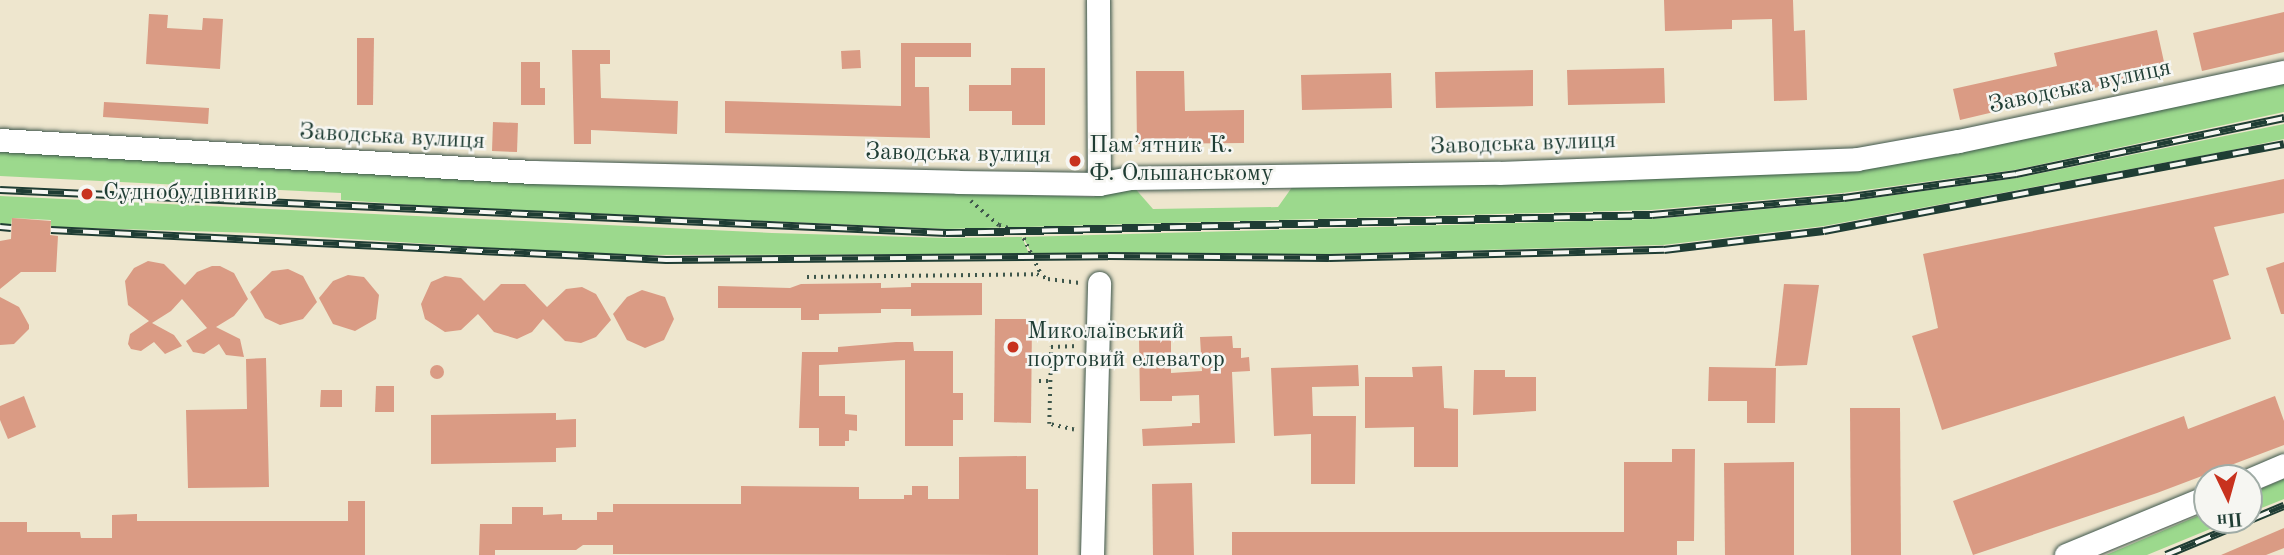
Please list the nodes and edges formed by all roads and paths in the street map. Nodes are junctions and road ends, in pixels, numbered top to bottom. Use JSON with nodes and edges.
{"nodes":[{"id":1,"x":1098,"y":0,"type":"edge"},
{"id":2,"x":2284,"y":72,"type":"edge"},
{"id":3,"x":0,"y":140,"type":"edge"},
{"id":4,"x":958,"y":182,"type":"junction"},
{"id":5,"x":1099,"y":184,"type":"junction"},
{"id":6,"x":1042,"y":276,"type":"junction"},
{"id":7,"x":807,"y":277,"type":"dead end"},
{"id":8,"x":1094,"y":283,"type":"joint"},
{"id":9,"x":1085,"y":345,"type":"dead end"},
{"id":10,"x":1039,"y":381,"type":"dead end"},
{"id":11,"x":1050,"y":381,"type":"junction"},
{"id":12,"x":1074,"y":436,"type":"dead end"},
{"id":13,"x":2284,"y":465,"type":"edge"},
{"id":14,"x":2263,"y":474,"type":"edge"},
{"id":15,"x":2193,"y":503,"type":"edge"},
{"id":16,"x":1092,"y":555,"type":"edge"},
{"id":17,"x":2066,"y":555,"type":"edge"}],
"edges":[{"from":1,"to":5,"type":"street"},
{"from":2,"to":5,"type":"street","name":"Заводська вулиця"},
{"from":3,"to":4,"type":"street","name":"Заводська вулиця"},
{"from":4,"to":5,"type":"street","name":"Заводська вулиця"},
{"from":4,"to":6,"type":"path"},
{"from":6,"to":7,"type":"path"},
{"from":6,"to":8,"type":"path"},
{"from":8,"to":16,"type":"street"},
{"from":9,"to":11,"type":"path"},
{"from":10,"to":11,"type":"path"},
{"from":11,"to":12,"type":"path"},
{"from":13,"to":14,"type":"street"},
{"from":15,"to":17,"type":"street"}]}
